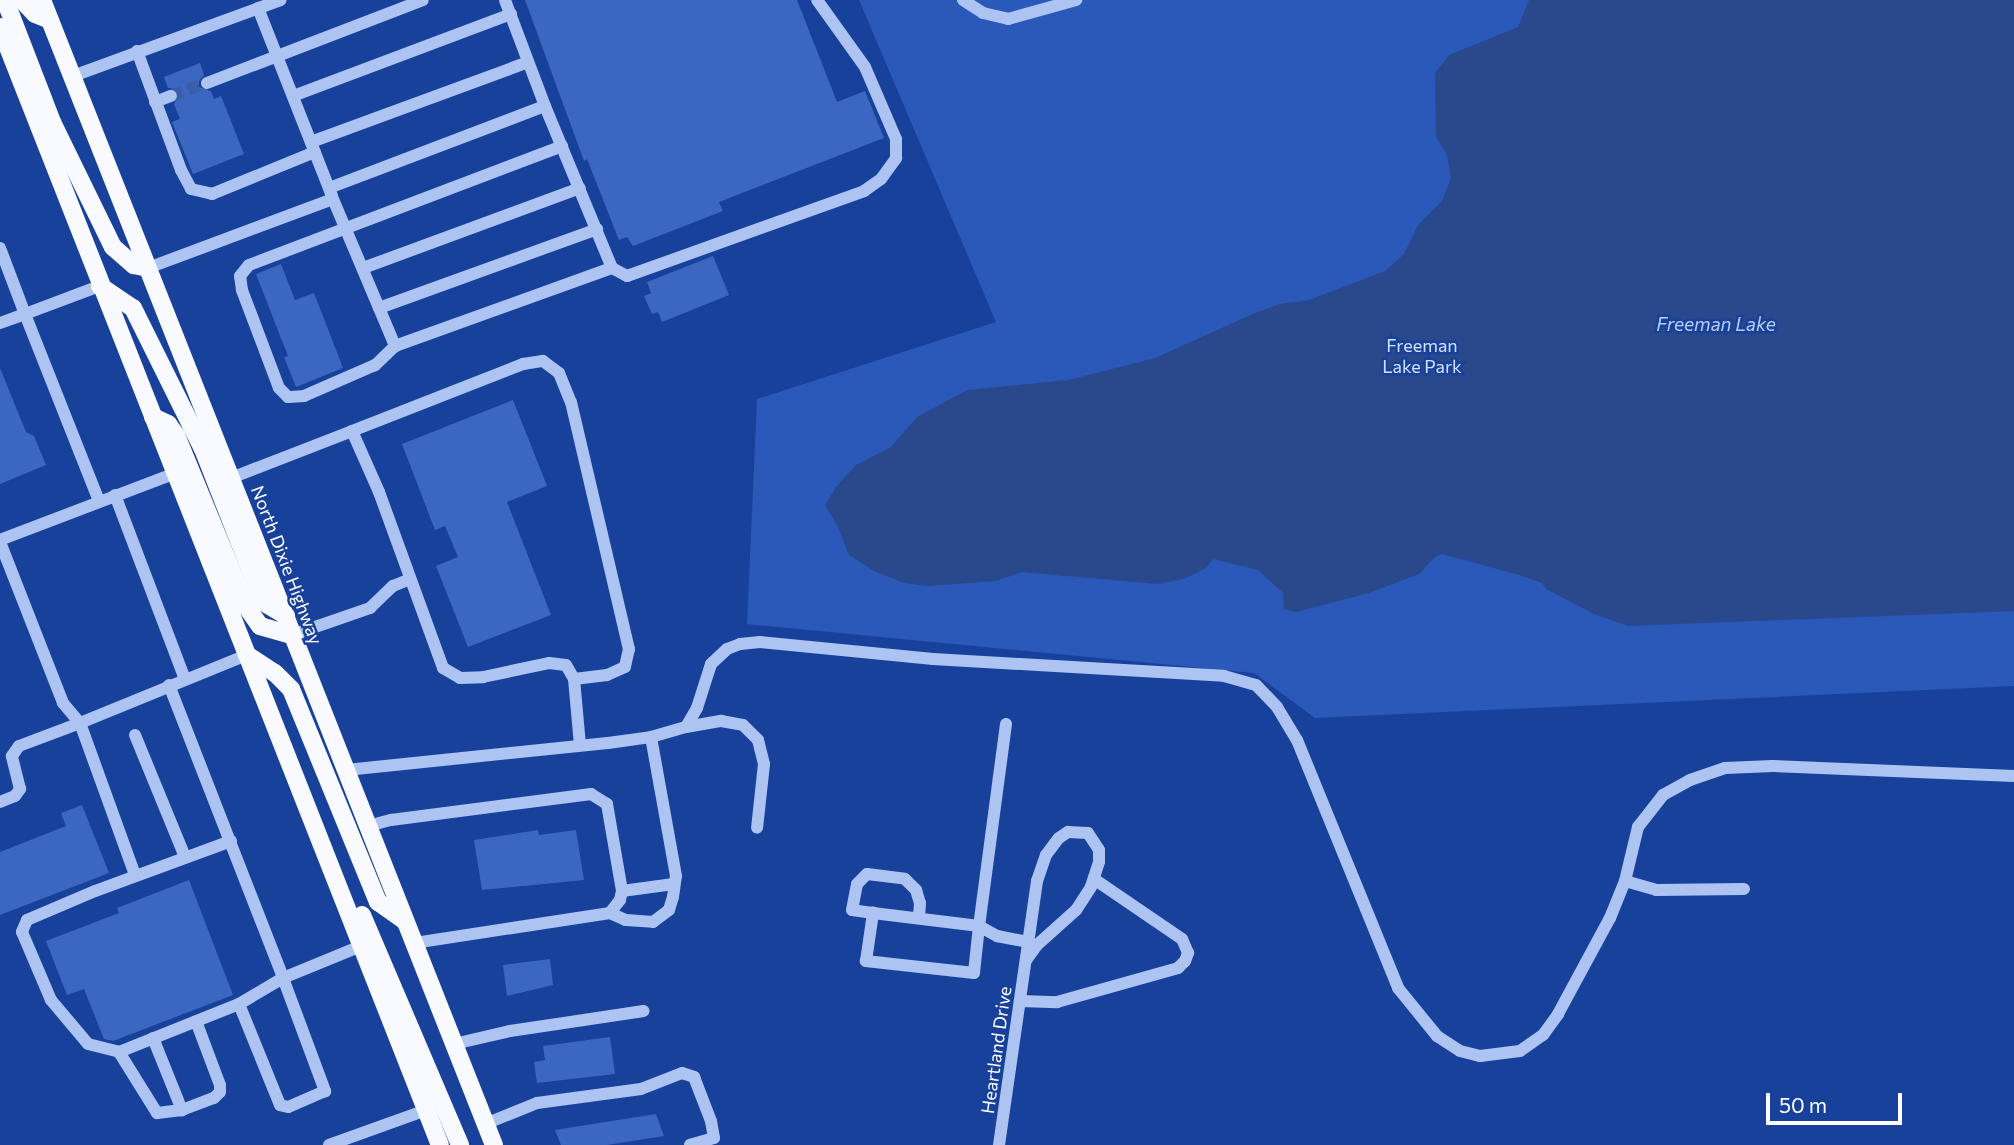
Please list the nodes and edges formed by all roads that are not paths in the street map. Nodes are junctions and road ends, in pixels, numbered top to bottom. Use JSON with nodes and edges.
{"nodes":[{"id":1,"x":5,"y":0,"type":"edge"},
{"id":2,"x":22,"y":0,"type":"edge"},
{"id":3,"x":43,"y":0,"type":"edge"},
{"id":4,"x":281,"y":0,"type":"edge"},
{"id":5,"x":423,"y":0,"type":"edge"},
{"id":6,"x":505,"y":0,"type":"edge"},
{"id":7,"x":817,"y":0,"type":"edge"},
{"id":8,"x":963,"y":0,"type":"edge"},
{"id":9,"x":1076,"y":0,"type":"edge"},
{"id":10,"x":258,"y":8,"type":"junction"},
{"id":11,"x":511,"y":14,"type":"junction"},
{"id":12,"x":50,"y":20,"type":"junction"},
{"id":13,"x":0,"y":27,"type":"edge"},
{"id":14,"x":137,"y":51,"type":"junction"},
{"id":15,"x":5,"y":54,"type":"edge"},
{"id":16,"x":277,"y":56,"type":"junction"},
{"id":17,"x":528,"y":62,"type":"junction"},
{"id":18,"x":73,"y":76,"type":"junction"},
{"id":19,"x":207,"y":83,"type":"tunnel mouth"},
{"id":20,"x":171,"y":96,"type":"tunnel mouth"},
{"id":21,"x":293,"y":96,"type":"junction"},
{"id":22,"x":155,"y":102,"type":"junction"},
{"id":23,"x":545,"y":106,"type":"junction"},
{"id":24,"x":562,"y":146,"type":"junction"},
{"id":25,"x":313,"y":147,"type":"junction"},
{"id":26,"x":580,"y":188,"type":"junction"},
{"id":27,"x":331,"y":194,"type":"junction"},
{"id":28,"x":345,"y":228,"type":"junction"},
{"id":29,"x":597,"y":229,"type":"junction"},
{"id":30,"x":0,"y":248,"type":"edge"},
{"id":31,"x":148,"y":268,"type":"junction"},
{"id":32,"x":363,"y":268,"type":"junction"},
{"id":33,"x":612,"y":268,"type":"junction"},
{"id":34,"x":100,"y":285,"type":"junction"},
{"id":35,"x":379,"y":308,"type":"junction"},
{"id":36,"x":25,"y":314,"type":"junction"},
{"id":37,"x":0,"y":323,"type":"edge"},
{"id":38,"x":396,"y":346,"type":"junction"},
{"id":39,"x":153,"y":417,"type":"junction"},
{"id":40,"x":352,"y":431,"type":"junction"},
{"id":41,"x":175,"y":473,"type":"junction"},
{"id":42,"x":231,"y":478,"type":"junction"},
{"id":43,"x":115,"y":495,"type":"junction"},
{"id":44,"x":99,"y":501,"type":"junction"},
{"id":45,"x":0,"y":541,"type":"edge"},
{"id":46,"x":410,"y":579,"type":"junction"},
{"id":47,"x":286,"y":616,"type":"junction"},
{"id":48,"x":292,"y":635,"type":"junction"},
{"id":49,"x":247,"y":655,"type":"junction"},
{"id":50,"x":185,"y":679,"type":"junction"},
{"id":51,"x":573,"y":679,"type":"junction"},
{"id":52,"x":169,"y":685,"type":"junction"},
{"id":53,"x":80,"y":723,"type":"junction"},
{"id":54,"x":1006,"y":724,"type":"dead end"},
{"id":55,"x":686,"y":727,"type":"junction"},
{"id":56,"x":135,"y":735,"type":"dead end"},
{"id":57,"x":651,"y":737,"type":"junction"},
{"id":58,"x":580,"y":745,"type":"junction"},
{"id":59,"x":345,"y":770,"type":"junction"},
{"id":60,"x":2014,"y":776,"type":"edge"},
{"id":61,"x":0,"y":802,"type":"edge"},
{"id":62,"x":368,"y":826,"type":"junction"},
{"id":63,"x":757,"y":828,"type":"dead end"},
{"id":64,"x":231,"y":841,"type":"junction"},
{"id":65,"x":185,"y":857,"type":"junction"},
{"id":66,"x":332,"y":870,"type":"junction"},
{"id":67,"x":135,"y":875,"type":"junction"},
{"id":68,"x":1094,"y":879,"type":"junction"},
{"id":69,"x":1625,"y":881,"type":"junction"},
{"id":70,"x":674,"y":884,"type":"junction"},
{"id":71,"x":1744,"y":889,"type":"dead end"},
{"id":72,"x":622,"y":891,"type":"junction"},
{"id":73,"x":610,"y":913,"type":"junction"},
{"id":74,"x":873,"y":913,"type":"junction"},
{"id":75,"x":919,"y":917,"type":"junction"},
{"id":76,"x":404,"y":920,"type":"junction"},
{"id":77,"x":979,"y":926,"type":"junction"},
{"id":78,"x":1028,"y":942,"type":"junction"},
{"id":79,"x":413,"y":943,"type":"junction"},
{"id":80,"x":361,"y":946,"type":"junction"},
{"id":81,"x":1027,"y":960,"type":"junction"},
{"id":82,"x":283,"y":978,"type":"junction"},
{"id":83,"x":1020,"y":1001,"type":"junction"},
{"id":84,"x":239,"y":1004,"type":"junction"},
{"id":85,"x":644,"y":1011,"type":"dead end"},
{"id":86,"x":196,"y":1021,"type":"junction"},
{"id":87,"x":153,"y":1038,"type":"junction"},
{"id":88,"x":454,"y":1044,"type":"junction"},
{"id":89,"x":119,"y":1052,"type":"junction"},
{"id":90,"x":182,"y":1110,"type":"junction"},
{"id":91,"x":426,"y":1110,"type":"junction"},
{"id":92,"x":485,"y":1124,"type":"junction"},
{"id":93,"x":329,"y":1145,"type":"edge"},
{"id":94,"x":440,"y":1145,"type":"edge"},
{"id":95,"x":460,"y":1145,"type":"edge"},
{"id":96,"x":494,"y":1145,"type":"edge"},
{"id":97,"x":690,"y":1145,"type":"edge"},
{"id":98,"x":999,"y":1145,"type":"edge"}],
"edges":[{"from":1,"to":31,"type":"main road"},
{"from":2,"to":12,"type":"main road"},
{"from":3,"to":12,"type":"main road","name":"North Dixie Highway"},
{"from":4,"to":10,"type":"street"},
{"from":5,"to":16,"type":"street"},
{"from":6,"to":11,"type":"street"},
{"from":7,"to":33,"type":"street"},
{"from":8,"to":9,"type":"street"},
{"from":10,"to":14,"type":"street"},
{"from":10,"to":16,"type":"street"},
{"from":11,"to":17,"type":"street"},
{"from":11,"to":21,"type":"street"},
{"from":12,"to":18,"type":"main road","name":"North Dixie Highway"},
{"from":13,"to":15,"type":"main road"},
{"from":14,"to":18,"type":"street"},
{"from":14,"to":22,"type":"street"},
{"from":15,"to":34,"type":"main road"},
{"from":16,"to":19,"type":"street"},
{"from":16,"to":21,"type":"street"},
{"from":17,"to":23,"type":"street"},
{"from":17,"to":25,"type":"street"},
{"from":18,"to":31,"type":"main road","name":"North Dixie Highway"},
{"from":20,"to":22,"type":"street"},
{"from":21,"to":25,"type":"street"},
{"from":22,"to":25,"type":"street"},
{"from":23,"to":24,"type":"street"},
{"from":23,"to":27,"type":"street"},
{"from":24,"to":26,"type":"street"},
{"from":24,"to":28,"type":"street"},
{"from":25,"to":27,"type":"street"},
{"from":26,"to":29,"type":"street"},
{"from":26,"to":32,"type":"street"},
{"from":27,"to":28,"type":"street"},
{"from":27,"to":31,"type":"street"},
{"from":28,"to":32,"type":"street"},
{"from":28,"to":38,"type":"street"},
{"from":29,"to":33,"type":"street"},
{"from":29,"to":35,"type":"street"},
{"from":30,"to":36,"type":"street"},
{"from":31,"to":42,"type":"main road","name":"North Dixie Highway"},
{"from":32,"to":35,"type":"street"},
{"from":33,"to":38,"type":"street"},
{"from":34,"to":36,"type":"street"},
{"from":34,"to":39,"type":"main road"},
{"from":34,"to":47,"type":"main road"},
{"from":35,"to":38,"type":"street"},
{"from":36,"to":37,"type":"street"},
{"from":36,"to":44,"type":"street"},
{"from":39,"to":41,"type":"main road"},
{"from":39,"to":48,"type":"main road"},
{"from":40,"to":42,"type":"street"},
{"from":40,"to":46,"type":"street"},
{"from":40,"to":51,"type":"street"},
{"from":41,"to":43,"type":"street"},
{"from":41,"to":49,"type":"main road"},
{"from":42,"to":47,"type":"main road","name":"North Dixie Highway"},
{"from":43,"to":44,"type":"street"},
{"from":43,"to":50,"type":"street"},
{"from":44,"to":45,"type":"street"},
{"from":45,"to":53,"type":"street"},
{"from":46,"to":48,"type":"street"},
{"from":46,"to":51,"type":"street"},
{"from":47,"to":48,"type":"main road","name":"North Dixie Highway"},
{"from":48,"to":59,"type":"main road","name":"North Dixie Highway"},
{"from":49,"to":50,"type":"street"},
{"from":49,"to":66,"type":"main road"},
{"from":49,"to":76,"type":"main road"},
{"from":50,"to":52,"type":"street"},
{"from":51,"to":58,"type":"street"},
{"from":52,"to":53,"type":"street"},
{"from":52,"to":64,"type":"street"},
{"from":53,"to":61,"type":"street"},
{"from":53,"to":67,"type":"street"},
{"from":54,"to":77,"type":"street"},
{"from":55,"to":57,"type":"street"},
{"from":55,"to":63,"type":"street"},
{"from":55,"to":69,"type":"street"},
{"from":56,"to":65,"type":"street"},
{"from":57,"to":58,"type":"street"},
{"from":57,"to":70,"type":"street"},
{"from":58,"to":59,"type":"street"},
{"from":59,"to":62,"type":"main road","name":"North Dixie Highway"},
{"from":60,"to":69,"type":"street"},
{"from":62,"to":72,"type":"street"},
{"from":62,"to":76,"type":"main road","name":"North Dixie Highway"},
{"from":64,"to":65,"type":"street"},
{"from":64,"to":82,"type":"street"},
{"from":65,"to":67,"type":"street"},
{"from":66,"to":80,"type":"main road"},
{"from":66,"to":95,"type":"main road"},
{"from":67,"to":89,"type":"street"},
{"from":68,"to":78,"type":"street","name":"Heartland Drive"},
{"from":68,"to":81,"type":"street","name":"Heartland Drive"},
{"from":68,"to":83,"type":"street"},
{"from":69,"to":71,"type":"street"},
{"from":70,"to":72,"type":"street"},
{"from":70,"to":73,"type":"street"},
{"from":72,"to":73,"type":"street"},
{"from":73,"to":79,"type":"street"},
{"from":74,"to":75,"type":"street"},
{"from":74,"to":75,"type":"street"},
{"from":74,"to":77,"type":"street"},
{"from":75,"to":77,"type":"street"},
{"from":76,"to":79,"type":"main road","name":"North Dixie Highway"},
{"from":77,"to":78,"type":"street"},
{"from":78,"to":81,"type":"street","name":"Heartland Drive"},
{"from":79,"to":88,"type":"main road","name":"North Dixie Highway"},
{"from":80,"to":82,"type":"street"},
{"from":80,"to":91,"type":"main road"},
{"from":81,"to":83,"type":"street","name":"Heartland Drive"},
{"from":82,"to":84,"type":"street"},
{"from":82,"to":84,"type":"street"},
{"from":83,"to":98,"type":"street","name":"Heartland Drive"},
{"from":84,"to":86,"type":"street"},
{"from":85,"to":88,"type":"street"},
{"from":86,"to":87,"type":"street"},
{"from":86,"to":90,"type":"street"},
{"from":87,"to":89,"type":"street"},
{"from":87,"to":90,"type":"street"},
{"from":88,"to":92,"type":"main road","name":"North Dixie Highway"},
{"from":89,"to":90,"type":"street"},
{"from":91,"to":93,"type":"street"},
{"from":91,"to":94,"type":"main road"},
{"from":92,"to":96,"type":"main road","name":"North Dixie Highway"},
{"from":92,"to":97,"type":"street"}]}
